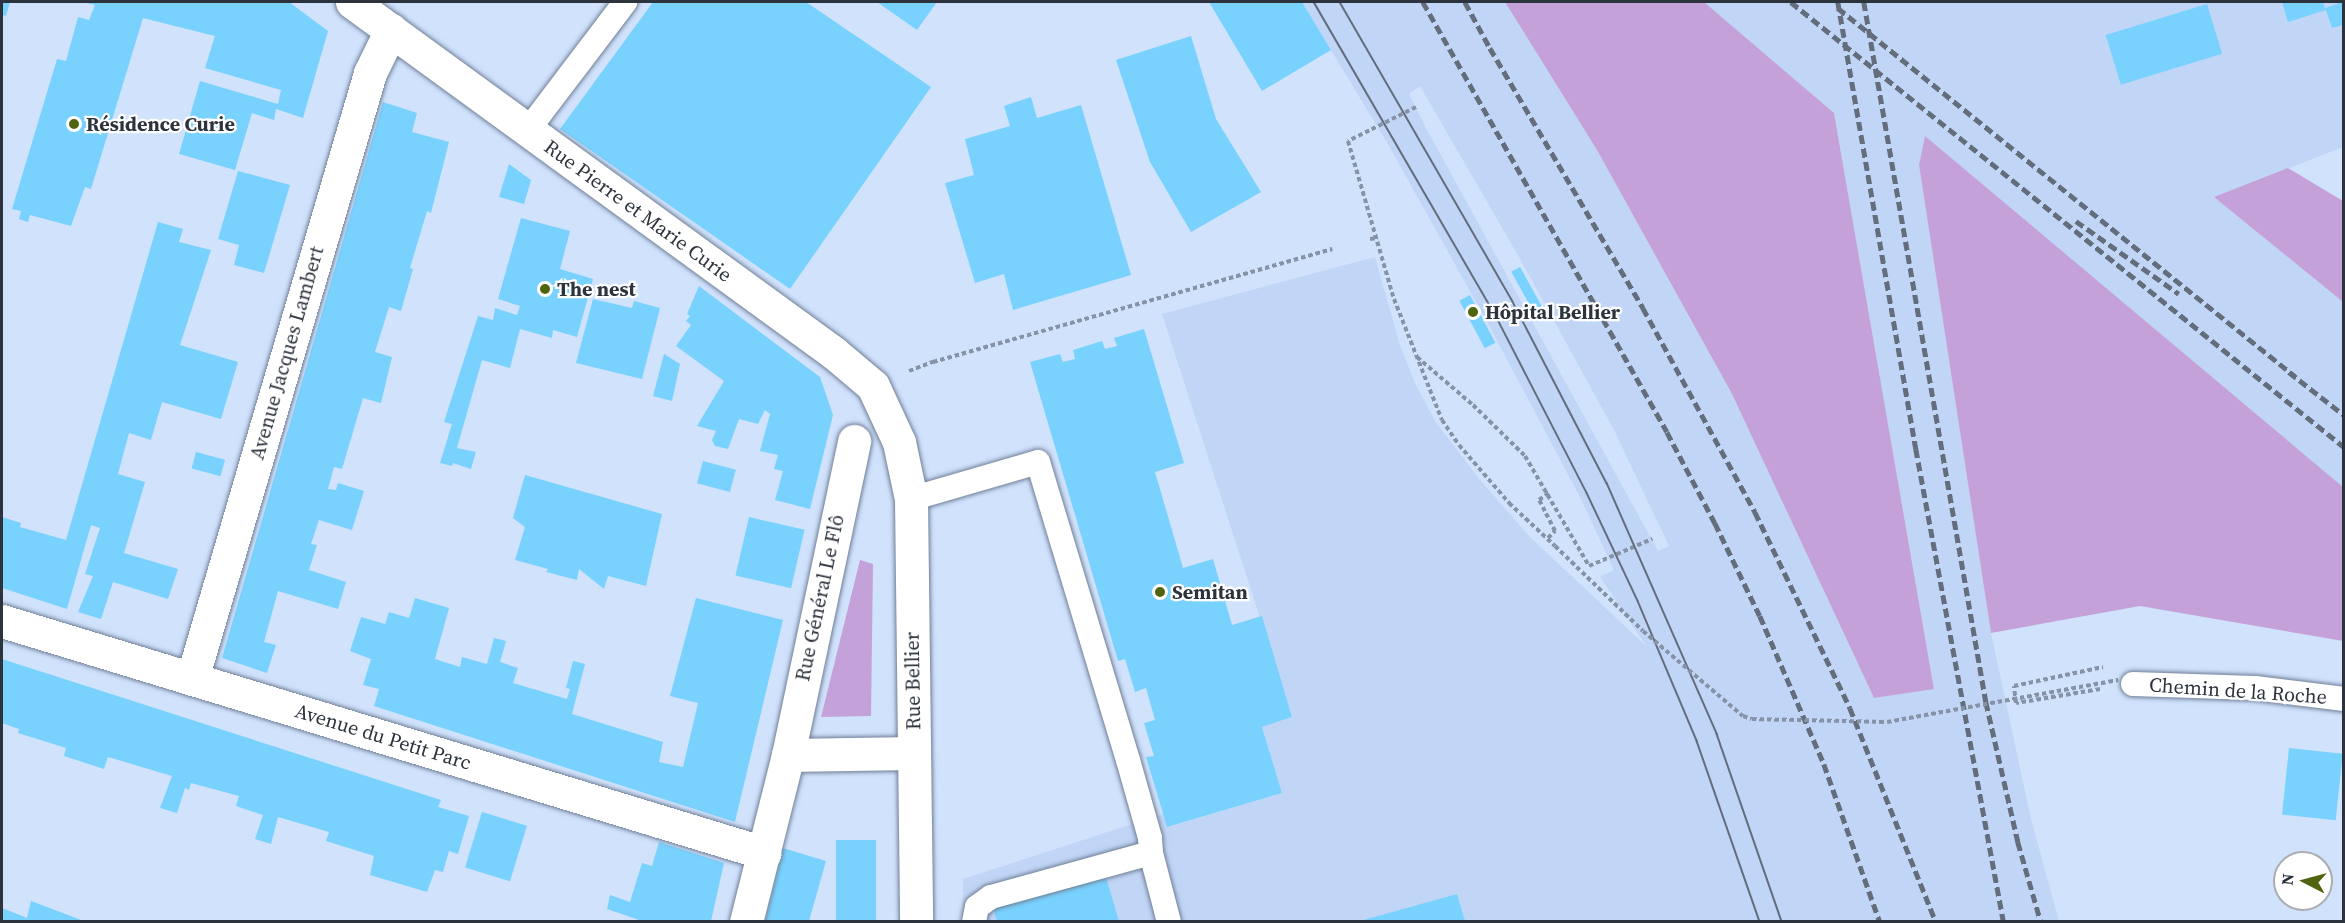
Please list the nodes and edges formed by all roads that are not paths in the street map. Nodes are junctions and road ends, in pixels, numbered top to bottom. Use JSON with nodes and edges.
{"nodes":[{"id":1,"x":352,"y":2,"type":"edge"},
{"id":2,"x":625,"y":2,"type":"edge"},
{"id":3,"x":391,"y":30,"type":"junction"},
{"id":4,"x":528,"y":130,"type":"junction"},
{"id":5,"x":854,"y":441,"type":"dead end"},
{"id":6,"x":899,"y":442,"type":"joint"},
{"id":7,"x":911,"y":499,"type":"junction"},
{"id":8,"x":2,"y":621,"type":"edge"},
{"id":9,"x":2125,"y":678,"type":"road end"},
{"id":10,"x":192,"y":679,"type":"junction"},
{"id":11,"x":2343,"y":699,"type":"edge"},
{"id":12,"x":913,"y":753,"type":"junction"},
{"id":13,"x":788,"y":755,"type":"junction"},
{"id":14,"x":764,"y":853,"type":"junction"},
{"id":15,"x":1151,"y":853,"type":"junction"},
{"id":16,"x":746,"y":921,"type":"edge"},
{"id":17,"x":916,"y":921,"type":"edge"},
{"id":18,"x":974,"y":921,"type":"edge"},
{"id":19,"x":1169,"y":921,"type":"edge"}],
"edges":[{"from":1,"to":3,"type":"street","name":"Rue Pierre et Marie Curie"},
{"from":2,"to":4,"type":"lane"},
{"from":3,"to":4,"type":"street","name":"Rue Pierre et Marie Curie"},
{"from":3,"to":10,"type":"street","name":"Avenue Jacques Lambert"},
{"from":4,"to":6,"type":"street","name":"Rue Pierre et Marie Curie"},
{"from":5,"to":13,"type":"street","name":"Rue Général Le Flô"},
{"from":6,"to":7,"type":"street","name":"Rue Bellier"},
{"from":7,"to":12,"type":"street","name":"Rue Bellier"},
{"from":7,"to":15,"type":"lane"},
{"from":8,"to":10,"type":"street","name":"Avenue du Petit Parc"},
{"from":9,"to":11,"type":"lane","name":"Chemin de la Roche"},
{"from":10,"to":14,"type":"street","name":"Avenue du Petit Parc"},
{"from":12,"to":13,"type":"street"},
{"from":12,"to":17,"type":"street","name":"Rue Bellier"},
{"from":13,"to":14,"type":"street","name":"Rue Général Le Flô"},
{"from":14,"to":16,"type":"street","name":"Rue Général Le Flô"},
{"from":15,"to":18,"type":"lane"},
{"from":15,"to":19,"type":"lane"}]}
